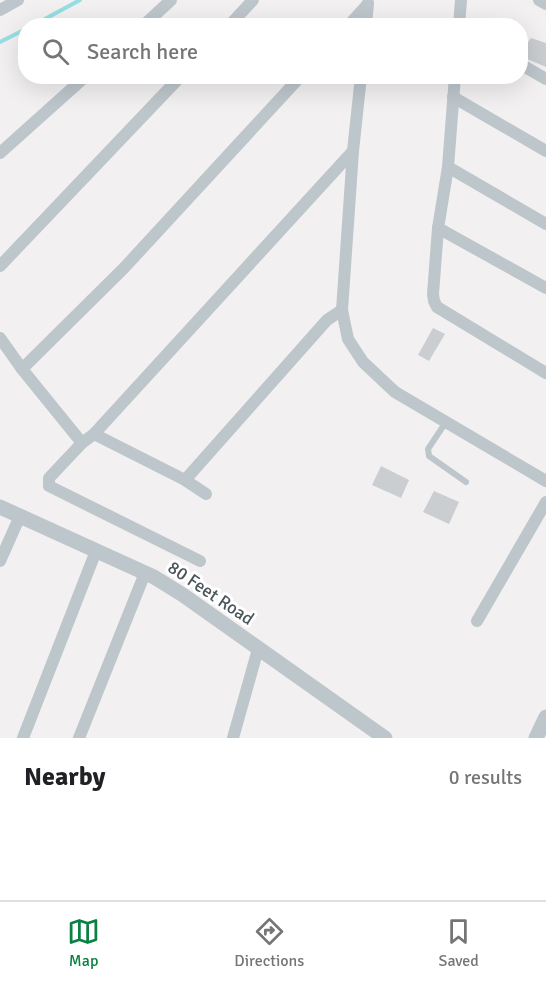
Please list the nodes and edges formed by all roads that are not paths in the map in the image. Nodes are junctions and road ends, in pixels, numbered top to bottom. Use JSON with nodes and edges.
{"nodes":[{"id":1,"x":18,"y":0,"type":"edge"},
{"id":2,"x":171,"y":0,"type":"edge"},
{"id":3,"x":253,"y":0,"type":"edge"},
{"id":4,"x":461,"y":0,"type":"edge"},
{"id":5,"x":539,"y":0,"type":"edge"},
{"id":6,"x":369,"y":2,"type":"edge"},
{"id":7,"x":546,"y":4,"type":"edge"},
{"id":8,"x":0,"y":10,"type":"edge"},
{"id":9,"x":151,"y":18,"type":"edge"},
{"id":10,"x":236,"y":18,"type":"edge"},
{"id":11,"x":355,"y":18,"type":"edge"},
{"id":12,"x":367,"y":18,"type":"edge"},
{"id":13,"x":460,"y":18,"type":"edge"},
{"id":14,"x":528,"y":69,"type":"edge"},
{"id":15,"x":546,"y":79,"type":"edge"},
{"id":16,"x":77,"y":84,"type":"edge"},
{"id":17,"x":173,"y":84,"type":"edge"},
{"id":18,"x":294,"y":84,"type":"edge"},
{"id":19,"x":360,"y":84,"type":"edge"},
{"id":20,"x":454,"y":84,"type":"edge"},
{"id":21,"x":453,"y":97,"type":"junction"},
{"id":22,"x":354,"y":151,"type":"junction"},
{"id":23,"x":546,"y":151,"type":"edge"},
{"id":24,"x":0,"y":153,"type":"edge"},
{"id":25,"x":448,"y":167,"type":"junction"},
{"id":26,"x":546,"y":224,"type":"edge"},
{"id":27,"x":438,"y":228,"type":"junction"},
{"id":28,"x":0,"y":266,"type":"edge"},
{"id":29,"x":546,"y":288,"type":"edge"},
{"id":30,"x":342,"y":310,"type":"junction"},
{"id":31,"x":0,"y":338,"type":"edge"},
{"id":32,"x":22,"y":369,"type":"junction"},
{"id":33,"x":546,"y":373,"type":"edge"},
{"id":34,"x":446,"y":422,"type":"junction"},
{"id":35,"x":94,"y":434,"type":"junction"},
{"id":36,"x":82,"y":443,"type":"junction"},
{"id":37,"x":185,"y":480,"type":"junction"},
{"id":38,"x":466,"y":482,"type":"dead end"},
{"id":39,"x":546,"y":482,"type":"edge"},
{"id":40,"x":206,"y":494,"type":"dead end"},
{"id":41,"x":546,"y":502,"type":"edge"},
{"id":42,"x":0,"y":507,"type":"edge"},
{"id":43,"x":20,"y":516,"type":"junction"},
{"id":44,"x":96,"y":551,"type":"junction"},
{"id":45,"x":0,"y":561,"type":"edge"},
{"id":46,"x":200,"y":561,"type":"dead end"},
{"id":47,"x":145,"y":573,"type":"junction"},
{"id":48,"x":477,"y":621,"type":"dead end"},
{"id":49,"x":258,"y":649,"type":"junction"},
{"id":50,"x":546,"y":717,"type":"edge"},
{"id":51,"x":23,"y":738,"type":"edge"},
{"id":52,"x":80,"y":738,"type":"edge"},
{"id":53,"x":233,"y":738,"type":"edge"},
{"id":54,"x":385,"y":738,"type":"edge"},
{"id":55,"x":536,"y":738,"type":"edge"}],
"edges":[{"from":1,"to":8,"type":"street"},
{"from":2,"to":9,"type":"street"},
{"from":3,"to":10,"type":"street"},
{"from":4,"to":13,"type":"street"},
{"from":5,"to":7,"type":"street"},
{"from":6,"to":11,"type":"street"},
{"from":6,"to":12,"type":"street"},
{"from":14,"to":15,"type":"street"},
{"from":16,"to":24,"type":"street"},
{"from":17,"to":28,"type":"street"},
{"from":18,"to":32,"type":"street"},
{"from":19,"to":22,"type":"street"},
{"from":20,"to":21,"type":"street"},
{"from":21,"to":23,"type":"street"},
{"from":21,"to":25,"type":"street"},
{"from":22,"to":30,"type":"street"},
{"from":22,"to":35,"type":"street"},
{"from":25,"to":26,"type":"street"},
{"from":25,"to":27,"type":"street"},
{"from":27,"to":29,"type":"street"},
{"from":27,"to":33,"type":"street"},
{"from":30,"to":34,"type":"street"},
{"from":30,"to":37,"type":"street"},
{"from":31,"to":32,"type":"street"},
{"from":32,"to":36,"type":"street"},
{"from":34,"to":38,"type":"lane"},
{"from":34,"to":39,"type":"street"},
{"from":35,"to":36,"type":"street"},
{"from":35,"to":37,"type":"street"},
{"from":36,"to":46,"type":"street"},
{"from":37,"to":40,"type":"street"},
{"from":41,"to":48,"type":"street"},
{"from":42,"to":43,"type":"street","name":"80 Feet Road"},
{"from":43,"to":44,"type":"street","name":"80 Feet Road"},
{"from":43,"to":45,"type":"street"},
{"from":44,"to":47,"type":"street","name":"80 Feet Road"},
{"from":44,"to":51,"type":"street"},
{"from":47,"to":49,"type":"street","name":"80 Feet Road"},
{"from":47,"to":52,"type":"street"},
{"from":49,"to":53,"type":"street"},
{"from":49,"to":54,"type":"street","name":"80 Feet Road"},
{"from":50,"to":55,"type":"street"}]}
